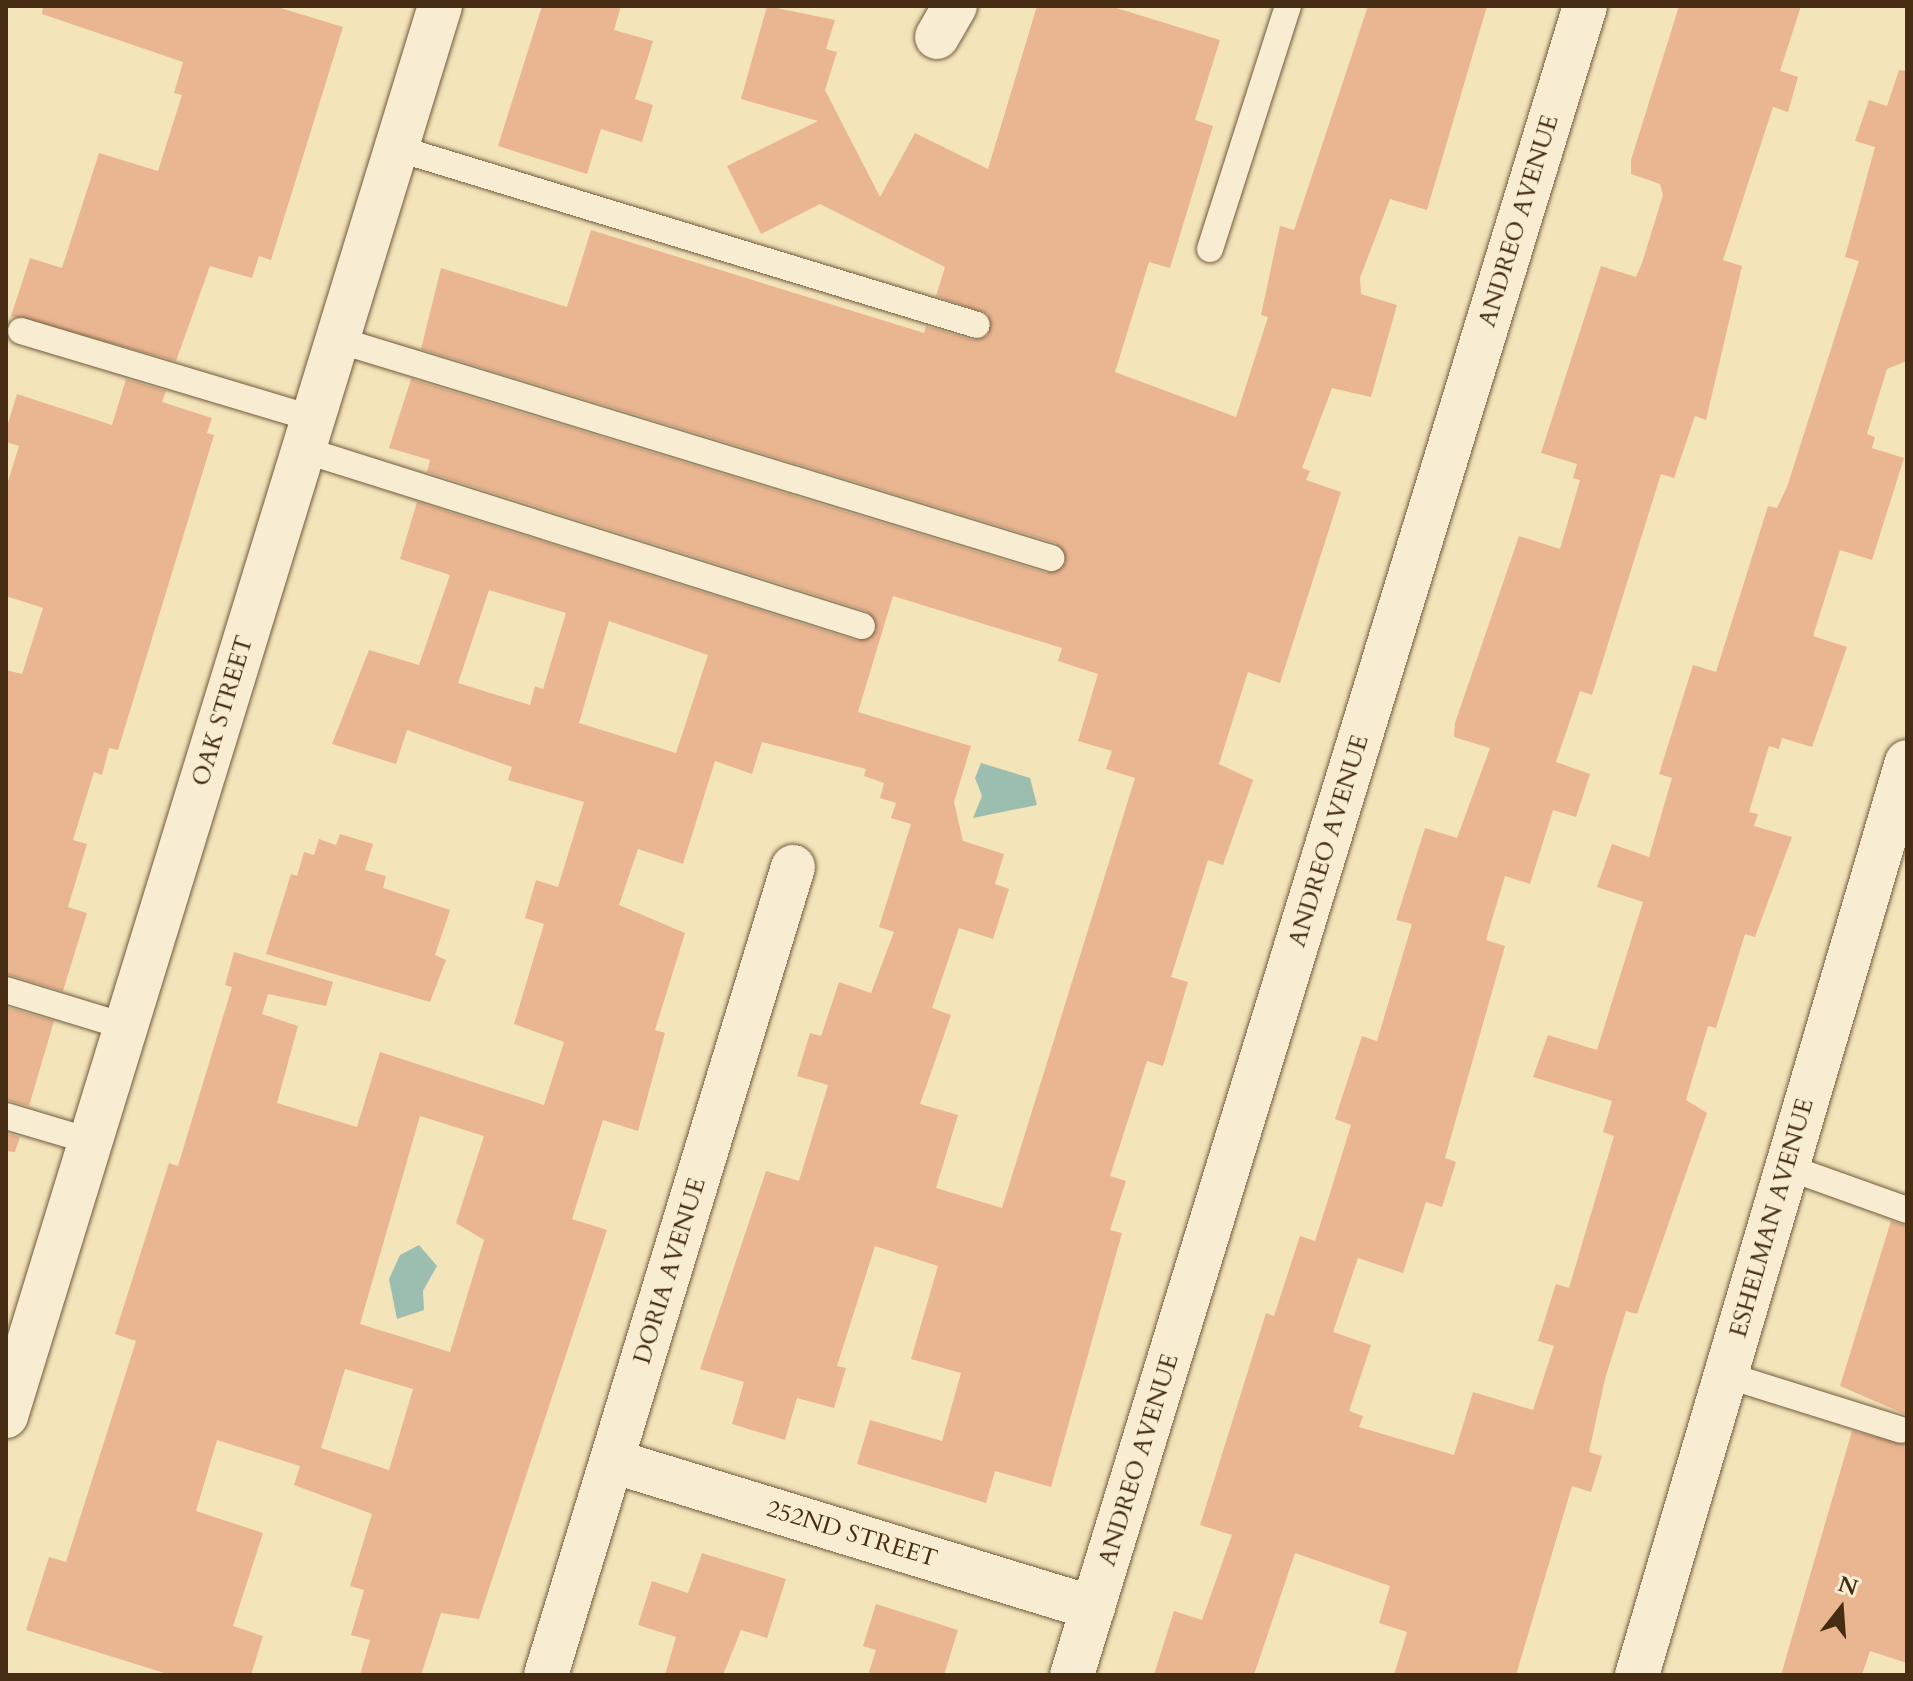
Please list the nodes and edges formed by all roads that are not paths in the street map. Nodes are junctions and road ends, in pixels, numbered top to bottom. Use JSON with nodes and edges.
{"nodes":[{"id":1,"x":440,"y":6,"type":"edge"},
{"id":2,"x":1288,"y":6,"type":"edge"},
{"id":3,"x":1585,"y":6,"type":"edge"},
{"id":4,"x":396,"y":148,"type":"junction"},
{"id":5,"x":1210,"y":249,"type":"dead end"},
{"id":6,"x":977,"y":325,"type":"dead end"},
{"id":7,"x":21,"y":331,"type":"dead end"},
{"id":8,"x":338,"y":340,"type":"junction"},
{"id":9,"x":309,"y":434,"type":"junction"},
{"id":10,"x":1051,"y":558,"type":"dead end"},
{"id":11,"x":862,"y":626,"type":"dead end"},
{"id":12,"x":1907,"y":762,"type":"edge"},
{"id":13,"x":793,"y":867,"type":"dead end"},
{"id":14,"x":6,"y":990,"type":"edge"},
{"id":15,"x":124,"y":1026,"type":"junction"},
{"id":16,"x":6,"y":1116,"type":"edge"},
{"id":17,"x":90,"y":1141,"type":"junction"},
{"id":18,"x":1787,"y":1167,"type":"junction"},
{"id":19,"x":1907,"y":1210,"type":"edge"},
{"id":20,"x":1726,"y":1375,"type":"junction"},
{"id":21,"x":6,"y":1416,"type":"edge"},
{"id":22,"x":1901,"y":1430,"type":"dead end"},
{"id":23,"x":612,"y":1461,"type":"junction"},
{"id":24,"x":1093,"y":1608,"type":"junction"},
{"id":25,"x":546,"y":1675,"type":"edge"},
{"id":26,"x":1072,"y":1675,"type":"edge"},
{"id":27,"x":1637,"y":1675,"type":"edge"}],
"edges":[{"from":1,"to":4,"type":"street","name":"OAK STREET"},
{"from":2,"to":5,"type":"lane"},
{"from":3,"to":24,"type":"street","name":"ANDREO AVENUE"},
{"from":4,"to":6,"type":"lane"},
{"from":4,"to":8,"type":"street","name":"OAK STREET"},
{"from":7,"to":9,"type":"lane"},
{"from":8,"to":9,"type":"street","name":"OAK STREET"},
{"from":8,"to":10,"type":"lane"},
{"from":9,"to":11,"type":"lane"},
{"from":9,"to":15,"type":"street","name":"OAK STREET"},
{"from":12,"to":18,"type":"street","name":"ESHELMAN AVENUE"},
{"from":13,"to":23,"type":"street","name":"DORIA AVENUE"},
{"from":14,"to":15,"type":"lane"},
{"from":15,"to":17,"type":"street","name":"OAK STREET"},
{"from":16,"to":17,"type":"lane"},
{"from":17,"to":21,"type":"street","name":"OAK STREET"},
{"from":18,"to":19,"type":"lane"},
{"from":18,"to":20,"type":"street","name":"ESHELMAN AVENUE"},
{"from":20,"to":22,"type":"lane"},
{"from":20,"to":27,"type":"street","name":"ESHELMAN AVENUE"},
{"from":23,"to":24,"type":"street","name":"252ND STREET"},
{"from":23,"to":25,"type":"street","name":"DORIA AVENUE"},
{"from":24,"to":26,"type":"street","name":"ANDREO AVENUE"}]}
